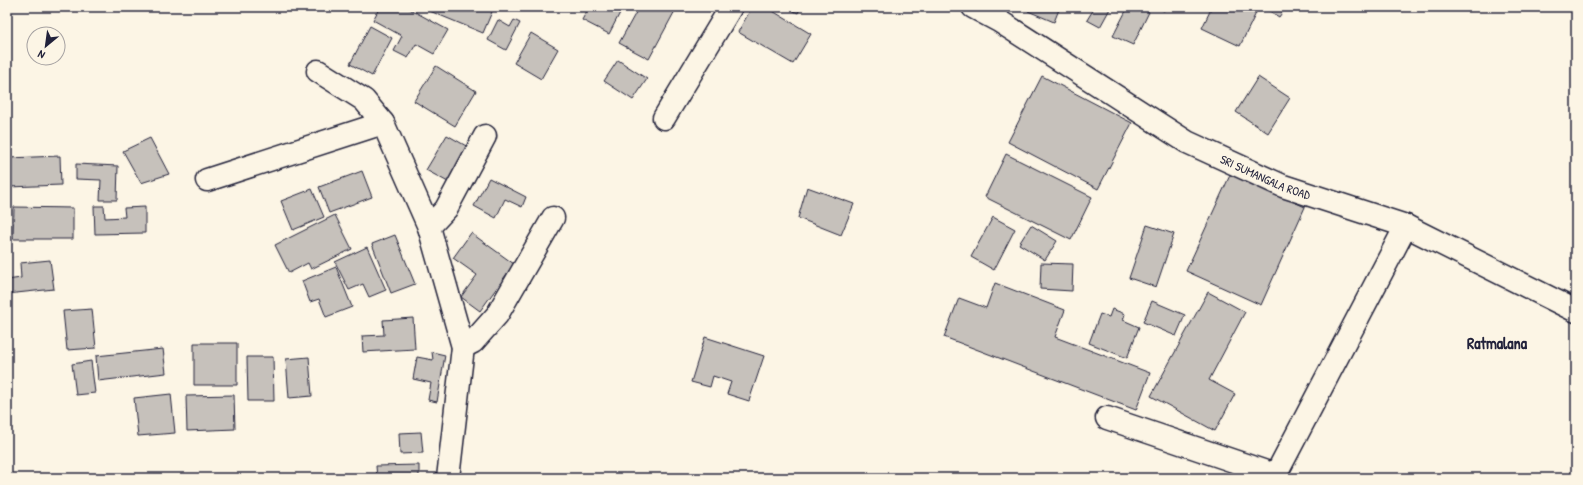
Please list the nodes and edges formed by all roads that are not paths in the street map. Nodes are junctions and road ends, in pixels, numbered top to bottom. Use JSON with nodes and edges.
{"nodes":[{"id":1,"x":731,"y":7,"type":"edge"},
{"id":2,"x":973,"y":7,"type":"edge"},
{"id":3,"x":1003,"y":14,"type":"edge"},
{"id":4,"x":318,"y":71,"type":"dead end"},
{"id":5,"x":664,"y":118,"type":"dead end"},
{"id":6,"x":383,"y":123,"type":"junction"},
{"id":7,"x":486,"y":136,"type":"dead end"},
{"id":8,"x":207,"y":180,"type":"dead end"},
{"id":9,"x":553,"y":218,"type":"dead end"},
{"id":10,"x":1406,"y":226,"type":"junction"},
{"id":11,"x":429,"y":227,"type":"junction"},
{"id":12,"x":1576,"y":311,"type":"edge"},
{"id":13,"x":462,"y":347,"type":"junction"},
{"id":14,"x":1107,"y":418,"type":"dead end"},
{"id":15,"x":1274,"y":476,"type":"edge"},
{"id":16,"x":448,"y":478,"type":"edge"}],
"edges":[{"from":1,"to":5,"type":"street"},
{"from":2,"to":3,"type":"street","name":"SRI SUMANGALA ROAD"},
{"from":3,"to":10,"type":"street","name":"SRI SUMANGALA ROAD"},
{"from":4,"to":6,"type":"street"},
{"from":6,"to":8,"type":"street"},
{"from":6,"to":11,"type":"street"},
{"from":7,"to":11,"type":"street"},
{"from":9,"to":13,"type":"street"},
{"from":10,"to":12,"type":"street","name":"SRI SUMANGALA ROAD"},
{"from":10,"to":15,"type":"street"},
{"from":11,"to":13,"type":"street"},
{"from":13,"to":16,"type":"street"},
{"from":14,"to":15,"type":"street"}]}
